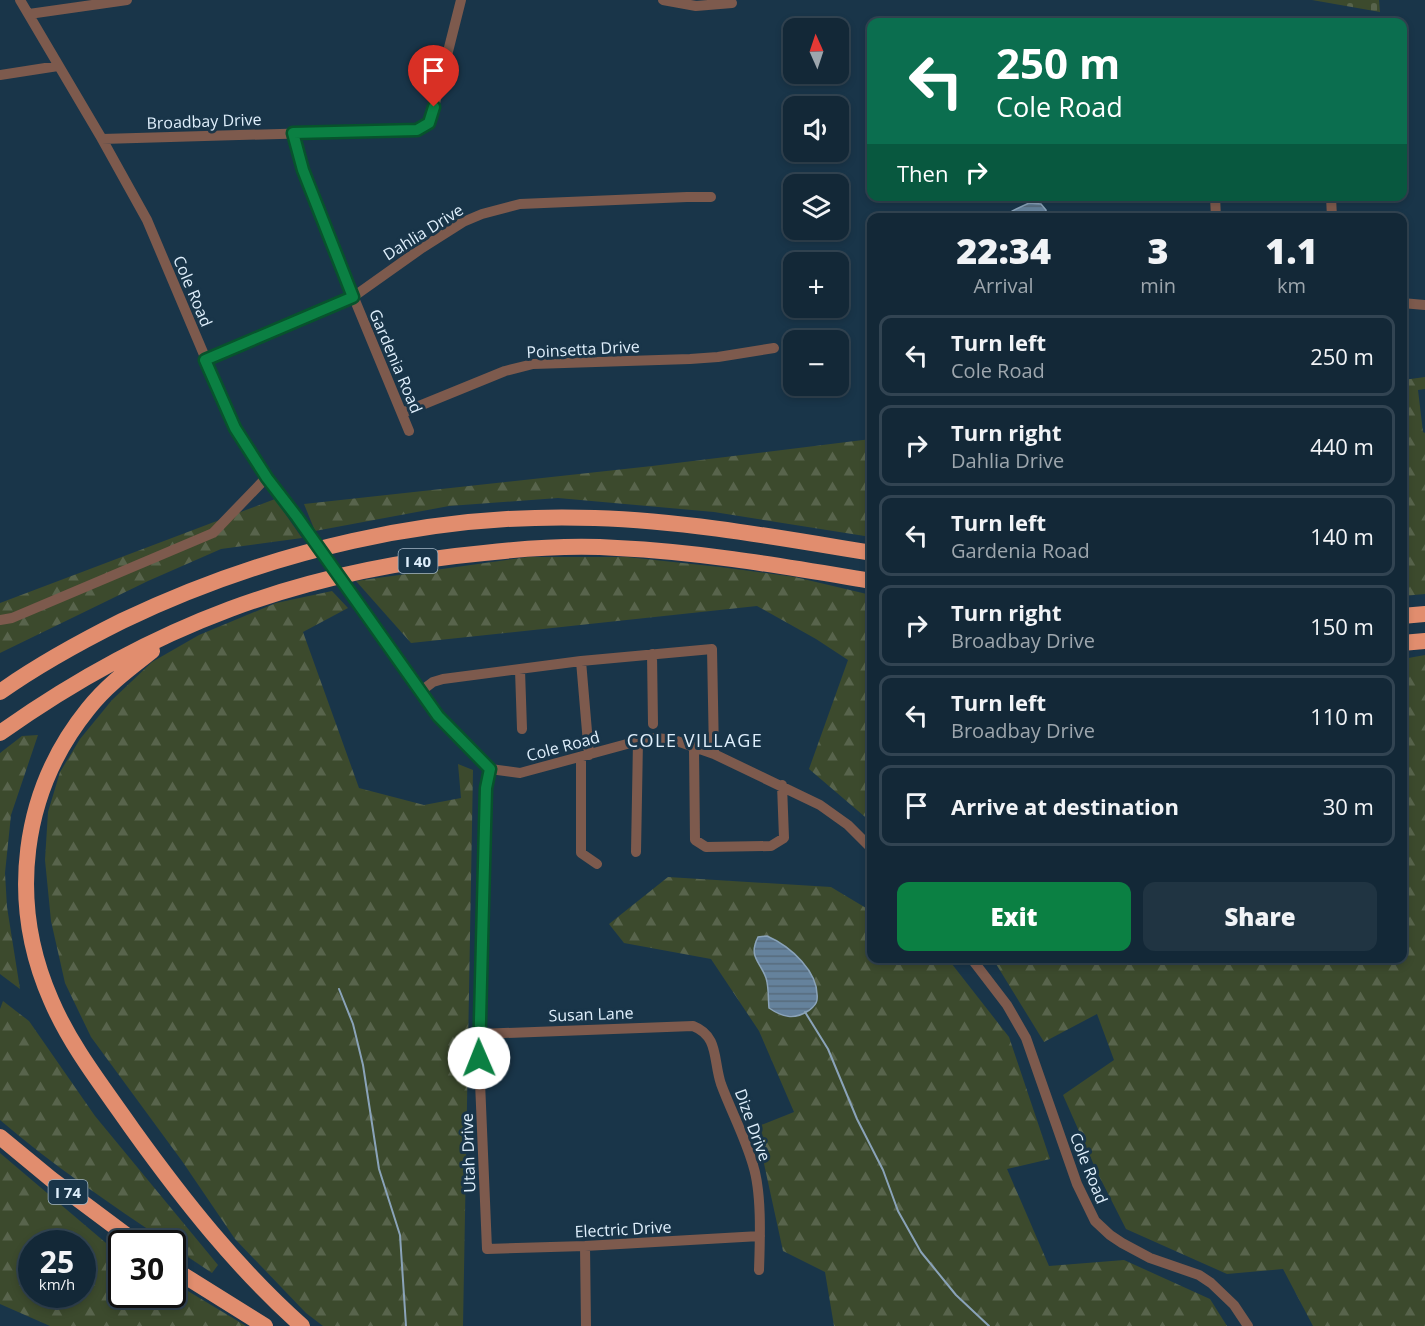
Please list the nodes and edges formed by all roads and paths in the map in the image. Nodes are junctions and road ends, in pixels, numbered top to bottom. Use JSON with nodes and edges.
{"nodes":[{"id":1,"x":20,"y":0,"type":"edge"},
{"id":2,"x":127,"y":0,"type":"edge"},
{"id":3,"x":461,"y":0,"type":"edge"},
{"id":4,"x":663,"y":0,"type":"edge"},
{"id":5,"x":732,"y":3,"type":"dead end"},
{"id":6,"x":29,"y":14,"type":"junction"},
{"id":7,"x":58,"y":66,"type":"junction"},
{"id":8,"x":0,"y":75,"type":"edge"},
{"id":9,"x":293,"y":133,"type":"junction"},
{"id":10,"x":102,"y":139,"type":"junction"},
{"id":11,"x":711,"y":197,"type":"dead end"},
{"id":12,"x":353,"y":297,"type":"junction"},
{"id":13,"x":1407,"y":304,"type":"edge"},
{"id":14,"x":1425,"y":306,"type":"edge"},
{"id":15,"x":774,"y":348,"type":"dead end"},
{"id":16,"x":205,"y":360,"type":"junction"},
{"id":17,"x":402,"y":413,"type":"junction"},
{"id":18,"x":410,"y":431,"type":"dead end"},
{"id":19,"x":267,"y":478,"type":"junction"},
{"id":20,"x":867,"y":552,"type":"edge"},
{"id":21,"x":867,"y":580,"type":"edge"},
{"id":22,"x":1425,"y":614,"type":"edge"},
{"id":23,"x":1407,"y":616,"type":"edge"},
{"id":24,"x":0,"y":620,"type":"edge"},
{"id":25,"x":180,"y":628,"type":"junction"},
{"id":26,"x":1425,"y":641,"type":"edge"},
{"id":27,"x":1407,"y":643,"type":"edge"},
{"id":28,"x":652,"y":654,"type":"junction"},
{"id":29,"x":581,"y":662,"type":"junction"},
{"id":30,"x":520,"y":670,"type":"junction"},
{"id":31,"x":421,"y":691,"type":"junction"},
{"id":32,"x":0,"y":692,"type":"edge"},
{"id":33,"x":653,"y":724,"type":"dead end"},
{"id":34,"x":522,"y":729,"type":"dead end"},
{"id":35,"x":0,"y":733,"type":"edge"},
{"id":36,"x":638,"y":741,"type":"junction"},
{"id":37,"x":693,"y":747,"type":"junction"},
{"id":38,"x":714,"y":753,"type":"junction"},
{"id":39,"x":587,"y":754,"type":"junction"},
{"id":40,"x":490,"y":769,"type":"junction"},
{"id":41,"x":782,"y":789,"type":"junction"},
{"id":42,"x":867,"y":844,"type":"edge"},
{"id":43,"x":636,"y":852,"type":"dead end"},
{"id":44,"x":597,"y":864,"type":"dead end"},
{"id":45,"x":975,"y":963,"type":"edge"},
{"id":46,"x":704,"y":1030,"type":"joint"},
{"id":47,"x":478,"y":1034,"type":"junction"},
{"id":48,"x":0,"y":1137,"type":"edge"},
{"id":49,"x":119,"y":1230,"type":"edge"},
{"id":50,"x":760,"y":1236,"type":"junction"},
{"id":51,"x":585,"y":1246,"type":"junction"},
{"id":52,"x":487,"y":1249,"type":"joint"},
{"id":53,"x":759,"y":1270,"type":"dead end"},
{"id":54,"x":186,"y":1277,"type":"edge"},
{"id":55,"x":265,"y":1326,"type":"edge"},
{"id":56,"x":302,"y":1326,"type":"edge"},
{"id":57,"x":586,"y":1326,"type":"edge"},
{"id":58,"x":1248,"y":1326,"type":"edge"}],
"edges":[{"from":1,"to":6,"type":"street","name":"Cole Road"},
{"from":2,"to":6,"type":"street"},
{"from":3,"to":9,"type":"street","name":"Broadbay Drive"},
{"from":4,"to":5,"type":"street"},
{"from":6,"to":7,"type":"street","name":"Cole Road"},
{"from":7,"to":8,"type":"street"},
{"from":7,"to":10,"type":"street","name":"Cole Road"},
{"from":9,"to":10,"type":"street","name":"Broadbay Drive"},
{"from":9,"to":12,"type":"street","name":"Gardenia Road"},
{"from":10,"to":16,"type":"street","name":"Cole Road"},
{"from":11,"to":12,"type":"street","name":"Dahlia Drive"},
{"from":12,"to":16,"type":"street","name":"Dahlia Drive"},
{"from":12,"to":17,"type":"street","name":"Gardenia Road"},
{"from":13,"to":14,"type":"street"},
{"from":15,"to":17,"type":"street","name":"Poinsetta Drive"},
{"from":16,"to":19,"type":"street","name":"Cole Road"},
{"from":17,"to":18,"type":"street","name":"Gardenia Road"},
{"from":19,"to":24,"type":"street"},
{"from":19,"to":31,"type":"street","name":"Cole Road","bridge":true},
{"from":20,"to":32,"type":"highway","number":"I 40"},
{"from":21,"to":25,"type":"highway","number":"I 40"},
{"from":22,"to":23,"type":"highway"},
{"from":25,"to":35,"type":"highway","number":"I 40"},
{"from":25,"to":56,"type":"highway"},
{"from":26,"to":27,"type":"highway"},
{"from":28,"to":29,"type":"street"},
{"from":28,"to":33,"type":"street"},
{"from":28,"to":38,"type":"street"},
{"from":29,"to":30,"type":"street"},
{"from":29,"to":39,"type":"street"},
{"from":30,"to":31,"type":"street"},
{"from":30,"to":34,"type":"street"},
{"from":31,"to":40,"type":"street","name":"Cole Road"},
{"from":36,"to":37,"type":"street","name":"Cole Road"},
{"from":36,"to":39,"type":"street","name":"Cole Road"},
{"from":36,"to":43,"type":"street"},
{"from":37,"to":38,"type":"street","name":"Cole Road"},
{"from":37,"to":41,"type":"street"},
{"from":38,"to":41,"type":"street","name":"Cole Road"},
{"from":39,"to":40,"type":"street","name":"Cole Road"},
{"from":39,"to":44,"type":"street"},
{"from":40,"to":47,"type":"street","name":"Utah Drive"},
{"from":41,"to":42,"type":"street","name":"Cole Road"},
{"from":45,"to":58,"type":"street","name":"Cole Road"},
{"from":46,"to":47,"type":"street","name":"Susan Lane"},
{"from":46,"to":50,"type":"street","name":"Dize Drive"},
{"from":47,"to":52,"type":"street","name":"Utah Drive"},
{"from":48,"to":49,"type":"highway","number":"I 74"},
{"from":50,"to":51,"type":"street","name":"Electric Drive"},
{"from":50,"to":53,"type":"street","name":"Dize Drive"},
{"from":51,"to":52,"type":"street","name":"Electric Drive"},
{"from":51,"to":57,"type":"street"},
{"from":54,"to":55,"type":"highway"}]}
